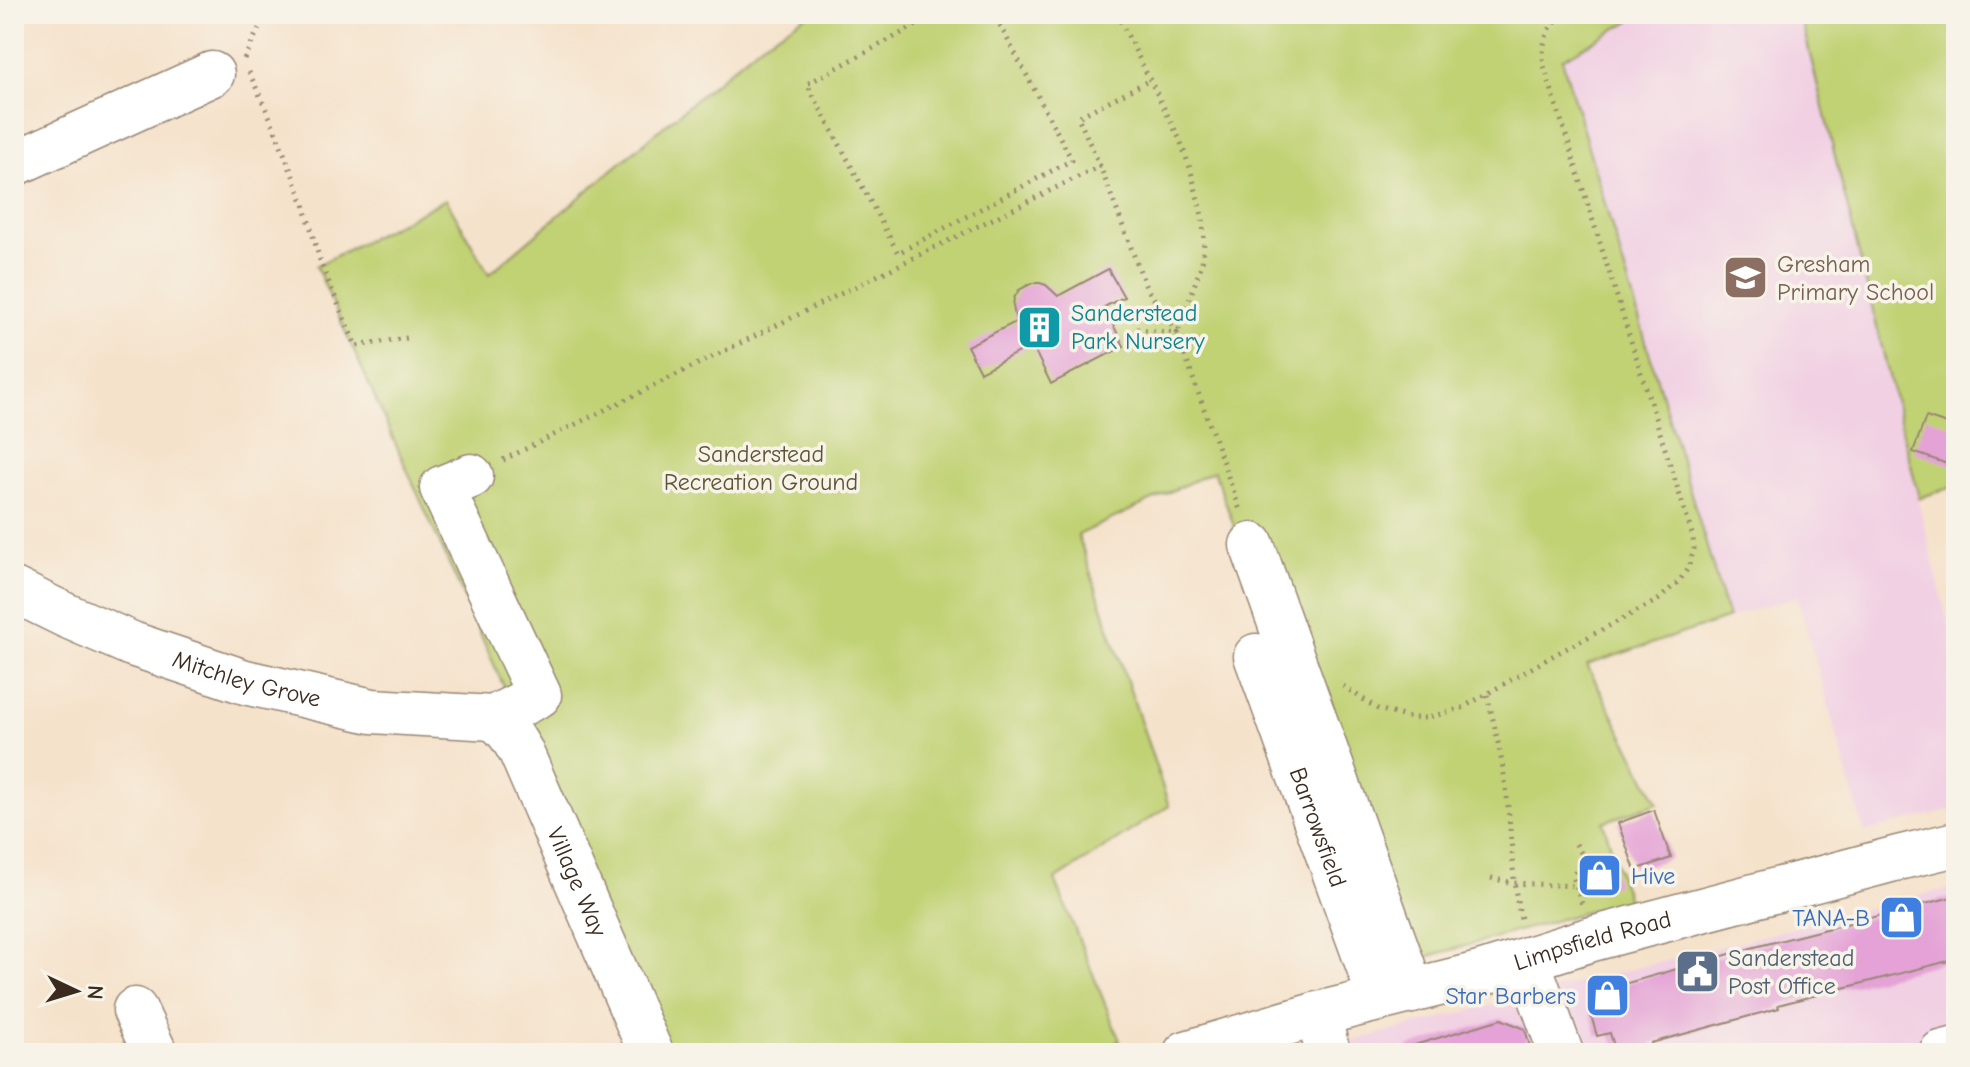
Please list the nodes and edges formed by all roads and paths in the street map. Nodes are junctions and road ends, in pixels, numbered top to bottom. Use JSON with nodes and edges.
{"nodes":[{"id":1,"x":266,"y":14,"type":"edge"},
{"id":2,"x":937,"y":14,"type":"edge"},
{"id":3,"x":994,"y":14,"type":"edge"},
{"id":4,"x":1117,"y":14,"type":"edge"},
{"id":5,"x":1563,"y":14,"type":"edge"},
{"id":6,"x":212,"y":74,"type":"dead end"},
{"id":7,"x":1150,"y":80,"type":"junction"},
{"id":8,"x":14,"y":164,"type":"edge"},
{"id":9,"x":1100,"y":166,"type":"junction"},
{"id":10,"x":984,"y":206,"type":"junction"},
{"id":11,"x":991,"y":219,"type":"junction"},
{"id":12,"x":1137,"y":329,"type":"dead end"},
{"id":13,"x":1177,"y":333,"type":"junction"},
{"id":14,"x":407,"y":338,"type":"dead end"},
{"id":15,"x":471,"y":476,"type":"joint"},
{"id":16,"x":1252,"y":545,"type":"joint"},
{"id":17,"x":14,"y":590,"type":"edge"},
{"id":18,"x":1256,"y":656,"type":"dead end"},
{"id":19,"x":1337,"y":682,"type":"dead end"},
{"id":20,"x":1487,"y":695,"type":"junction"},
{"id":21,"x":493,"y":718,"type":"junction"},
{"id":22,"x":1576,"y":844,"type":"dead end"},
{"id":23,"x":1956,"y":844,"type":"edge"},
{"id":24,"x":1491,"y":878,"type":"dead end"},
{"id":25,"x":1513,"y":883,"type":"junction"},
{"id":26,"x":1576,"y":886,"type":"junction"},
{"id":27,"x":1592,"y":939,"type":"junction"},
{"id":28,"x":1527,"y":959,"type":"junction"},
{"id":29,"x":1396,"y":995,"type":"junction"},
{"id":30,"x":135,"y":1010,"type":"dead end"},
{"id":31,"x":1323,"y":1034,"type":"edge"},
{"id":32,"x":1956,"y":1049,"type":"edge"},
{"id":33,"x":155,"y":1053,"type":"edge"},
{"id":34,"x":651,"y":1053,"type":"edge"},
{"id":35,"x":1186,"y":1053,"type":"edge"},
{"id":36,"x":1561,"y":1053,"type":"edge"},
{"id":37,"x":1941,"y":1053,"type":"edge"}],
"edges":[{"from":1,"to":14,"type":"path"},
{"from":2,"to":10,"type":"path"},
{"from":3,"to":10,"type":"path"},
{"from":4,"to":7,"type":"path"},
{"from":5,"to":20,"type":"path"},
{"from":6,"to":8,"type":"street"},
{"from":7,"to":9,"type":"path"},
{"from":7,"to":13,"type":"path"},
{"from":9,"to":11,"type":"path"},
{"from":9,"to":13,"type":"path"},
{"from":10,"to":11,"type":"path"},
{"from":11,"to":15,"type":"path"},
{"from":12,"to":13,"type":"path"},
{"from":13,"to":16,"type":"path"},
{"from":15,"to":21,"type":"street"},
{"from":16,"to":29,"type":"street"},
{"from":17,"to":21,"type":"street","name":"Mitchley Grove"},
{"from":18,"to":29,"type":"street","name":"Barrowsfield"},
{"from":19,"to":20,"type":"path"},
{"from":20,"to":25,"type":"path"},
{"from":21,"to":34,"type":"street","name":"Village Way"},
{"from":22,"to":26,"type":"path"},
{"from":23,"to":27,"type":"street","name":"Limpsfield Road"},
{"from":24,"to":25,"type":"path"},
{"from":25,"to":26,"type":"path"},
{"from":25,"to":28,"type":"path"},
{"from":26,"to":27,"type":"path"},
{"from":27,"to":28,"type":"street","name":"Limpsfield Road"},
{"from":28,"to":29,"type":"street","name":"Limpsfield Road"},
{"from":28,"to":36,"type":"street"},
{"from":29,"to":31,"type":"street","name":"Limpsfield Road"},
{"from":30,"to":33,"type":"street"},
{"from":31,"to":35,"type":"street","name":"Limpsfield Road"},
{"from":32,"to":37,"type":"street"}]}
